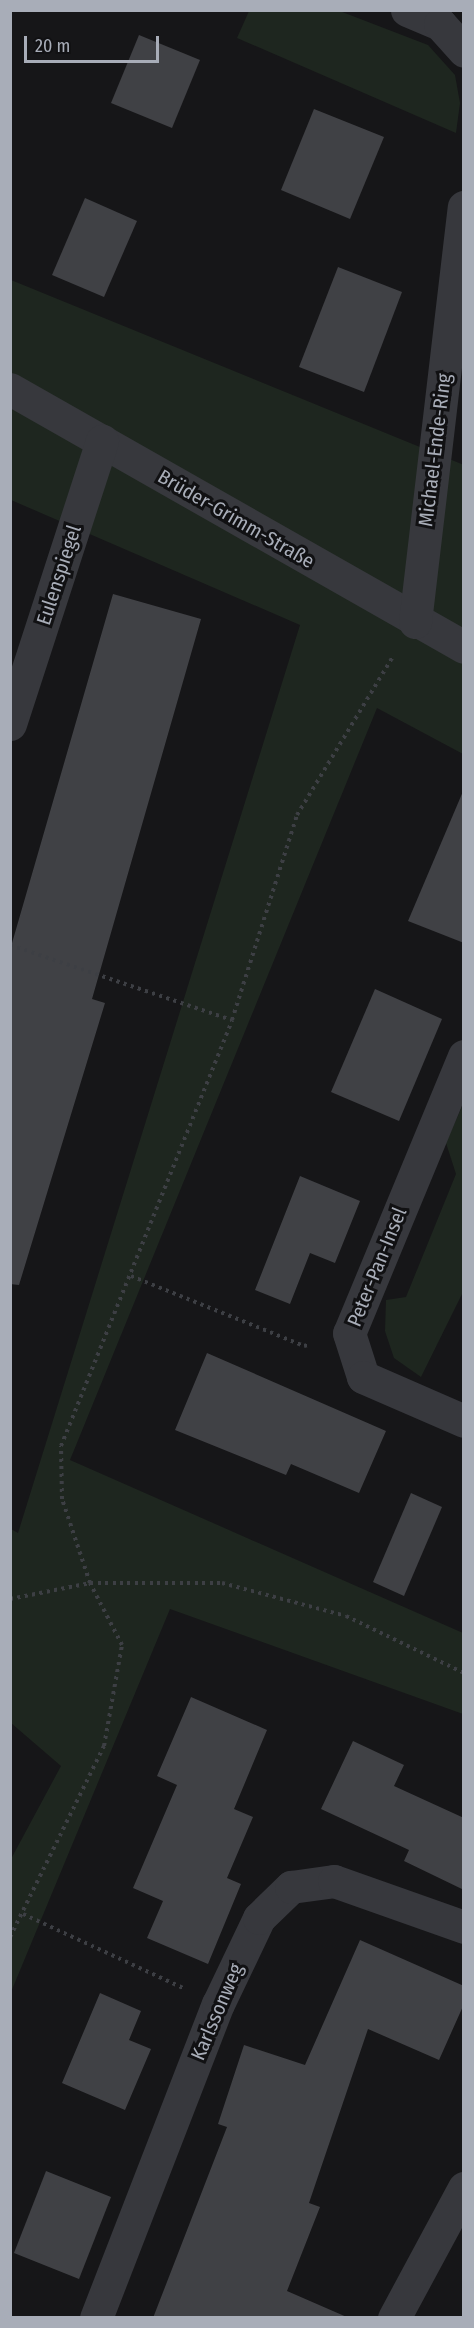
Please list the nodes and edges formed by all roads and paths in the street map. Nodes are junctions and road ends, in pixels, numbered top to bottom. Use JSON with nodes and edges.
{"nodes":[{"id":1,"x":407,"y":10,"type":"edge"},
{"id":2,"x":464,"y":51,"type":"edge"},
{"id":3,"x":464,"y":207,"type":"edge"},
{"id":4,"x":10,"y":390,"type":"edge"},
{"id":5,"x":102,"y":441,"type":"junction"},
{"id":6,"x":415,"y":622,"type":"junction"},
{"id":7,"x":464,"y":646,"type":"edge"},
{"id":8,"x":12,"y":713,"type":"edge"},
{"id":9,"x":10,"y":945,"type":"edge"},
{"id":10,"x":232,"y":1020,"type":"junction"},
{"id":11,"x":464,"y":1056,"type":"edge"},
{"id":12,"x":131,"y":1276,"type":"junction"},
{"id":13,"x":349,"y":1333,"type":"junction"},
{"id":14,"x":464,"y":1421,"type":"edge"},
{"id":15,"x":90,"y":1583,"type":"junction"},
{"id":16,"x":10,"y":1599,"type":"edge"},
{"id":17,"x":464,"y":1673,"type":"edge"},
{"id":18,"x":23,"y":1914,"type":"junction"},
{"id":19,"x":464,"y":1927,"type":"edge"},
{"id":20,"x":10,"y":1937,"type":"edge"},
{"id":21,"x":218,"y":2004,"type":"junction"},
{"id":22,"x":464,"y":2188,"type":"edge"},
{"id":23,"x":96,"y":2318,"type":"edge"},
{"id":24,"x":393,"y":2318,"type":"edge"}],
"edges":[{"from":1,"to":2,"type":"street"},
{"from":3,"to":6,"type":"street","name":"Michael-Ende-Ring"},
{"from":4,"to":5,"type":"street","name":"Brüder-Grimm-Straße"},
{"from":5,"to":6,"type":"street","name":"Brüder-Grimm-Straße"},
{"from":5,"to":8,"type":"street","name":"Eulenspiegel"},
{"from":6,"to":7,"type":"street","name":"Brüder-Grimm-Straße"},
{"from":6,"to":10,"type":"path"},
{"from":9,"to":10,"type":"path"},
{"from":10,"to":12,"type":"path"},
{"from":11,"to":13,"type":"street","name":"Peter-Pan-Insel"},
{"from":12,"to":13,"type":"path"},
{"from":12,"to":15,"type":"path"},
{"from":13,"to":14,"type":"street","name":"Peter-Pan-Insel"},
{"from":15,"to":16,"type":"path"},
{"from":15,"to":17,"type":"path"},
{"from":15,"to":18,"type":"path"},
{"from":18,"to":20,"type":"path"},
{"from":18,"to":21,"type":"path"},
{"from":19,"to":21,"type":"street","name":"Karlssonweg"},
{"from":21,"to":23,"type":"street","name":"Karlssonweg"},
{"from":22,"to":24,"type":"street"}]}
